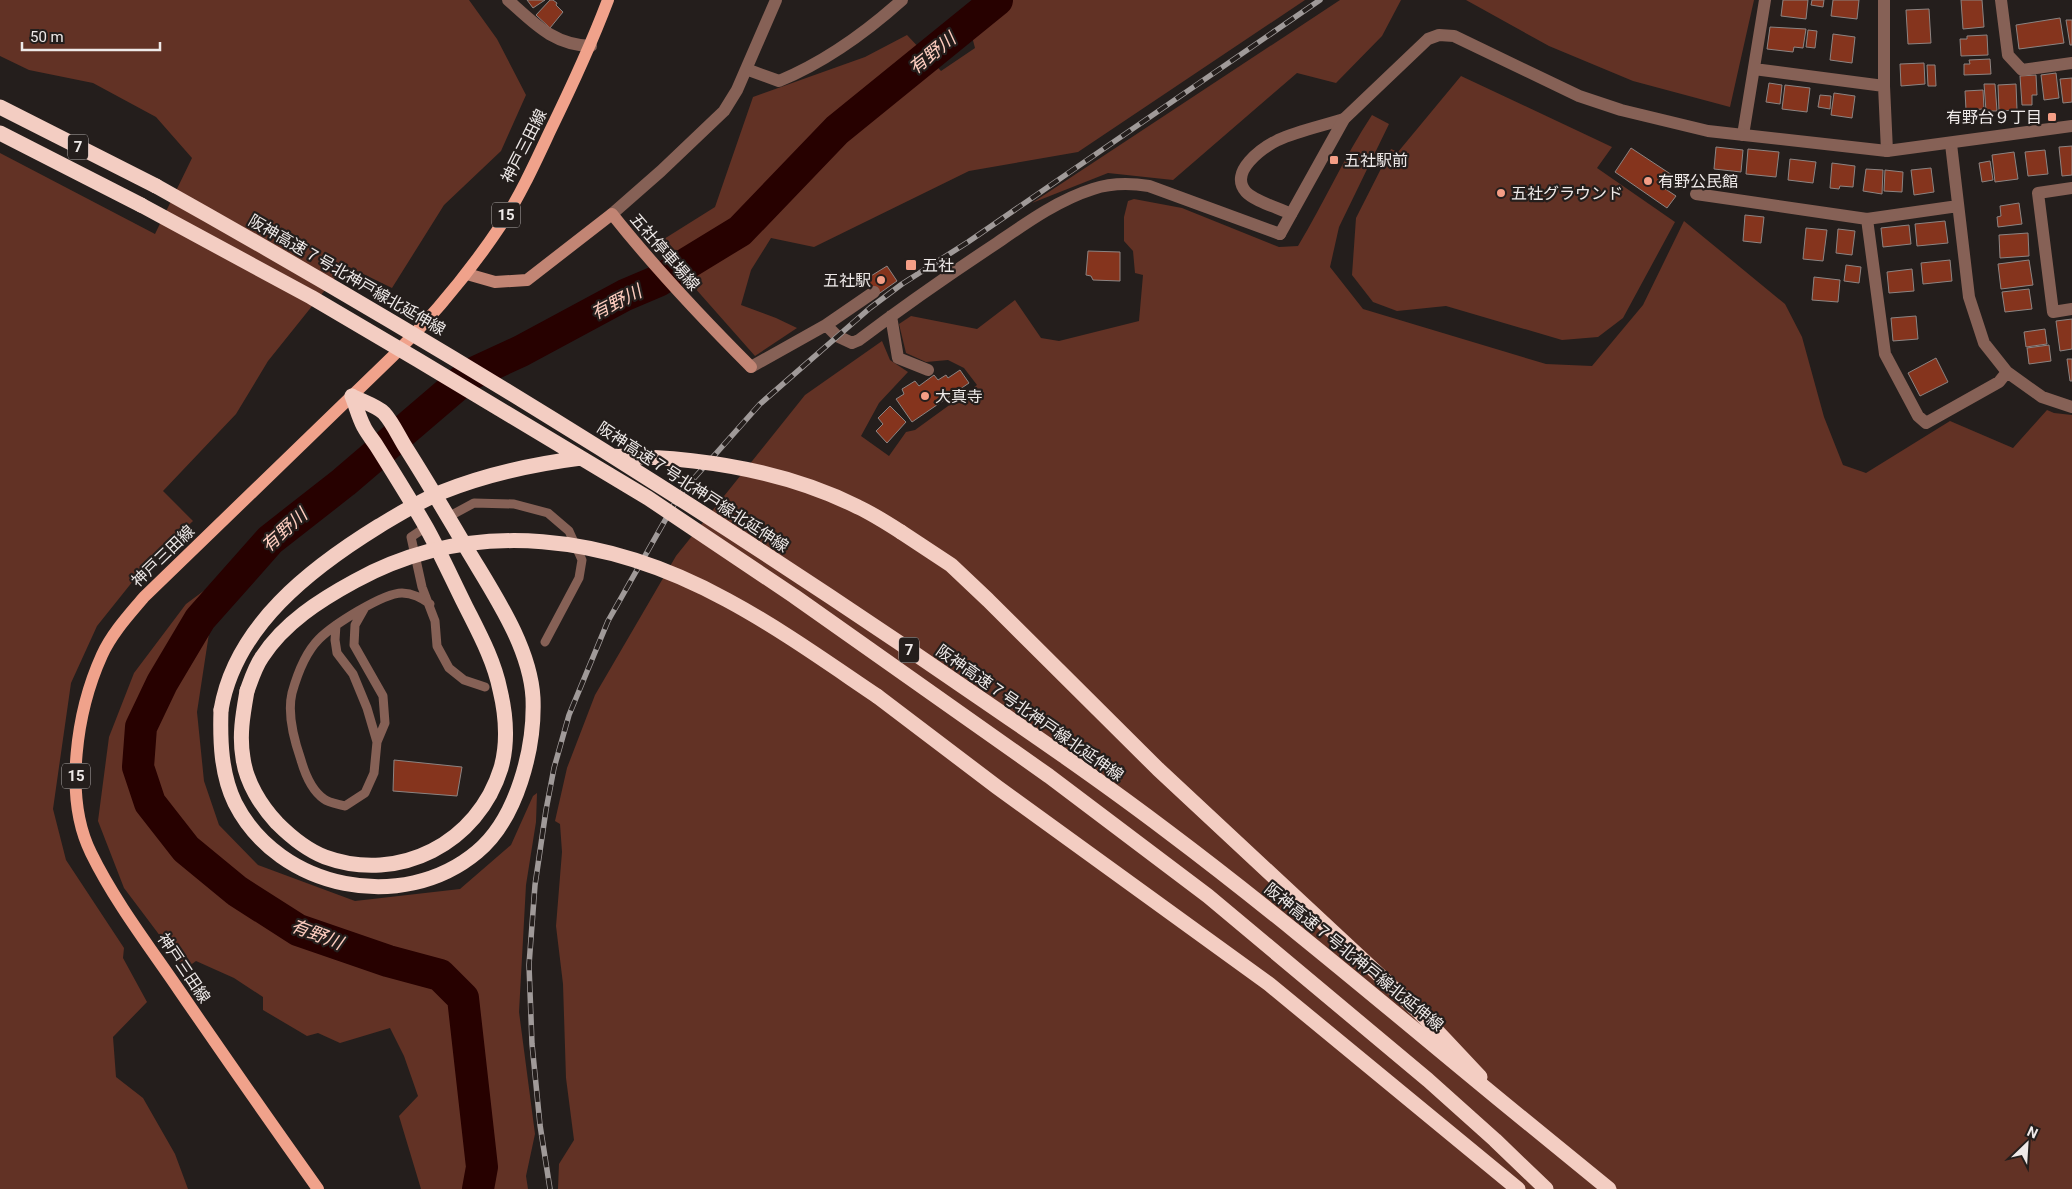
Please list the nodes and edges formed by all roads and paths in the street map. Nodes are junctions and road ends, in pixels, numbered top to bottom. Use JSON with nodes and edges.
{"nodes":[{"id":1,"x":508,"y":0,"type":"edge"},
{"id":2,"x":608,"y":0,"type":"edge"},
{"id":3,"x":776,"y":0,"type":"edge"},
{"id":4,"x":902,"y":0,"type":"edge"},
{"id":5,"x":1765,"y":0,"type":"edge"},
{"id":6,"x":1884,"y":0,"type":"edge"},
{"id":7,"x":2001,"y":0,"type":"edge"},
{"id":8,"x":591,"y":46,"type":"junction"},
{"id":9,"x":2072,"y":63,"type":"edge"},
{"id":10,"x":746,"y":69,"type":"junction"},
{"id":11,"x":1754,"y":69,"type":"junction"},
{"id":12,"x":1884,"y":86,"type":"junction"},
{"id":13,"x":0,"y":107,"type":"edge"},
{"id":14,"x":1344,"y":119,"type":"junction"},
{"id":15,"x":2072,"y":126,"type":"edge"},
{"id":16,"x":0,"y":133,"type":"edge"},
{"id":17,"x":1743,"y":135,"type":"junction"},
{"id":18,"x":1951,"y":144,"type":"junction"},
{"id":19,"x":1887,"y":151,"type":"junction"},
{"id":20,"x":2072,"y":188,"type":"edge"},
{"id":21,"x":1696,"y":194,"type":"dead end"},
{"id":22,"x":1958,"y":206,"type":"junction"},
{"id":23,"x":612,"y":214,"type":"junction"},
{"id":24,"x":1291,"y":214,"type":"junction"},
{"id":25,"x":1867,"y":219,"type":"junction"},
{"id":26,"x":466,"y":274,"type":"junction"},
{"id":27,"x":874,"y":292,"type":"dead end"},
{"id":28,"x":2072,"y":309,"type":"edge"},
{"id":29,"x":891,"y":316,"type":"junction"},
{"id":30,"x":826,"y":325,"type":"junction"},
{"id":31,"x":751,"y":367,"type":"joint"},
{"id":32,"x":928,"y":370,"type":"dead end"},
{"id":33,"x":2007,"y":372,"type":"junction"},
{"id":34,"x":352,"y":396,"type":"junction"},
{"id":35,"x":2072,"y":407,"type":"edge"},
{"id":36,"x":448,"y":517,"type":"junction"},
{"id":37,"x":426,"y":527,"type":"junction"},
{"id":38,"x":430,"y":604,"type":"junction"},
{"id":39,"x":364,"y":608,"type":"junction"},
{"id":40,"x":336,"y":624,"type":"junction"},
{"id":41,"x":545,"y":642,"type":"dead end"},
{"id":42,"x":485,"y":687,"type":"dead end"},
{"id":43,"x":377,"y":742,"type":"junction"},
{"id":44,"x":1507,"y":1106,"type":"junction"},
{"id":45,"x":318,"y":1189,"type":"edge"},
{"id":46,"x":1518,"y":1189,"type":"edge"},
{"id":47,"x":1546,"y":1189,"type":"edge"},
{"id":48,"x":1609,"y":1189,"type":"edge"}],
"edges":[{"from":1,"to":8,"type":"street"},
{"from":2,"to":8,"type":"main road","name":"神戸三田線","number":"15"},
{"from":3,"to":10,"type":"street"},
{"from":4,"to":10,"type":"street"},
{"from":5,"to":11,"type":"street"},
{"from":6,"to":12,"type":"street"},
{"from":7,"to":9,"type":"street"},
{"from":8,"to":26,"type":"main road","name":"神戸三田線","number":"15"},
{"from":10,"to":23,"type":"street"},
{"from":11,"to":12,"type":"street"},
{"from":11,"to":17,"type":"street"},
{"from":12,"to":19,"type":"street"},
{"from":13,"to":44,"type":"highway","name":"阪神高速７号北神戸線北延伸線","number":"7","bridge":true},
{"from":14,"to":17,"type":"street"},
{"from":14,"to":24,"type":"street"},
{"from":14,"to":24,"type":"street"},
{"from":15,"to":18,"type":"street"},
{"from":16,"to":47,"type":"highway","name":"阪神高速７号北神戸線北延伸線","number":"7","bridge":true},
{"from":17,"to":19,"type":"street"},
{"from":18,"to":19,"type":"street"},
{"from":18,"to":22,"type":"street"},
{"from":20,"to":28,"type":"street"},
{"from":21,"to":25,"type":"street"},
{"from":22,"to":25,"type":"street"},
{"from":22,"to":33,"type":"street"},
{"from":23,"to":26,"type":"main road","name":"五社停車場線"},
{"from":23,"to":31,"type":"main road","name":"五社停車場線"},
{"from":24,"to":29,"type":"street"},
{"from":25,"to":33,"type":"street"},
{"from":26,"to":34,"type":"main road","name":"神戸三田線","number":"15"},
{"from":27,"to":30,"type":"street"},
{"from":29,"to":30,"type":"street"},
{"from":29,"to":32,"type":"street"},
{"from":30,"to":31,"type":"street"},
{"from":33,"to":35,"type":"street"},
{"from":34,"to":36,"type":"highway"},
{"from":34,"to":37,"type":"highway"},
{"from":34,"to":45,"type":"main road","name":"神戸三田線","number":"15"},
{"from":36,"to":41,"type":"lane"},
{"from":36,"to":44,"type":"highway","bridge":true},
{"from":37,"to":38,"type":"lane"},
{"from":37,"to":46,"type":"highway","bridge":true},
{"from":38,"to":39,"type":"lane"},
{"from":38,"to":42,"type":"lane"},
{"from":39,"to":40,"type":"lane"},
{"from":39,"to":43,"type":"lane"},
{"from":40,"to":43,"type":"lane"},
{"from":40,"to":43,"type":"lane"},
{"from":44,"to":48,"type":"highway","name":"阪神高速７号北神戸線北延伸線","number":"7","bridge":true}]}
